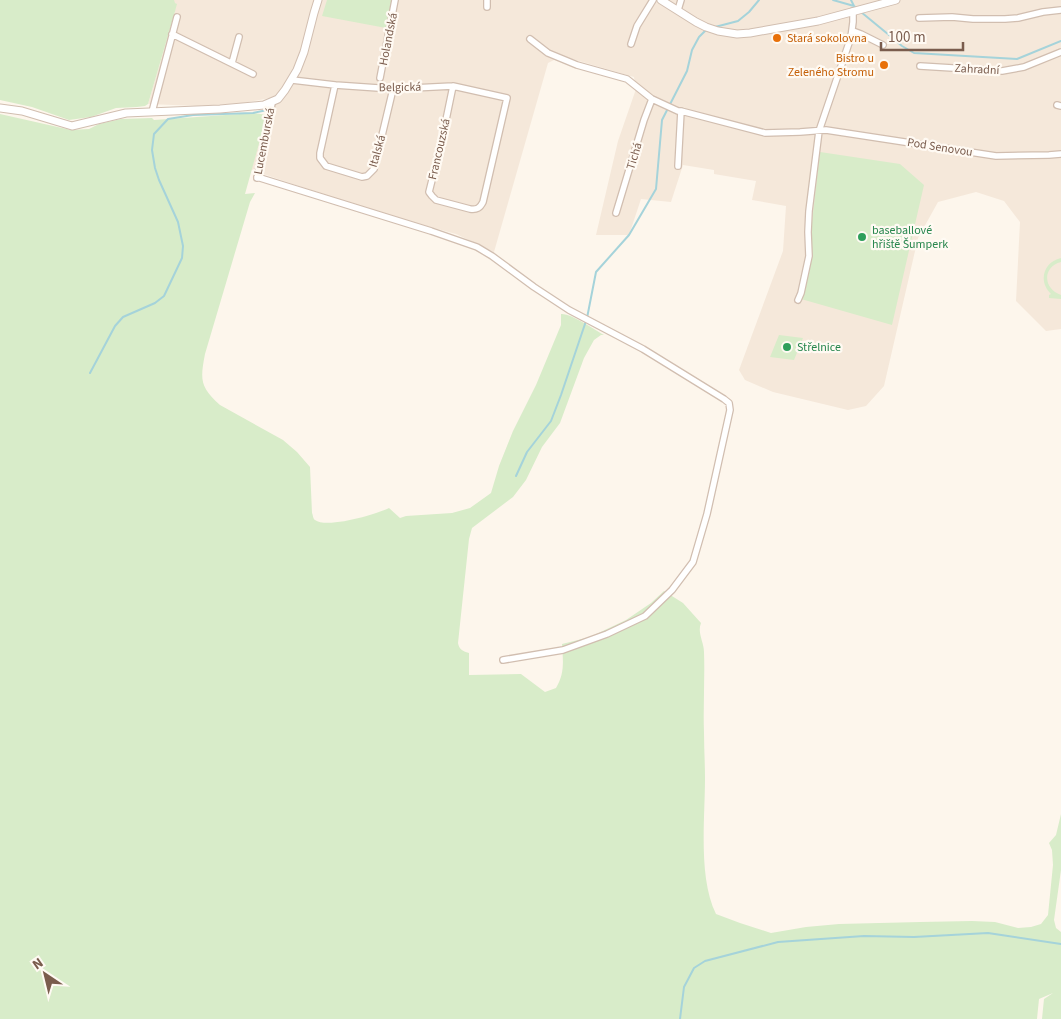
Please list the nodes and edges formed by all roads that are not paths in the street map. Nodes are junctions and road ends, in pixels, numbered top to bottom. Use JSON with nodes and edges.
{"nodes":[{"id":1,"x":318,"y":0,"type":"edge"},
{"id":2,"x":395,"y":0,"type":"edge"},
{"id":3,"x":487,"y":0,"type":"edge"},
{"id":4,"x":653,"y":0,"type":"edge"},
{"id":5,"x":661,"y":0,"type":"edge"},
{"id":6,"x":681,"y":0,"type":"edge"},
{"id":7,"x":896,"y":0,"type":"edge"},
{"id":8,"x":872,"y":4,"type":"edge"},
{"id":9,"x":488,"y":7,"type":"dead end"},
{"id":10,"x":678,"y":10,"type":"junction"},
{"id":11,"x":1061,"y":10,"type":"edge"},
{"id":12,"x":854,"y":11,"type":"junction"},
{"id":13,"x":177,"y":17,"type":"dead end"},
{"id":14,"x":920,"y":18,"type":"dead end"},
{"id":15,"x":853,"y":31,"type":"junction"},
{"id":16,"x":172,"y":34,"type":"junction"},
{"id":17,"x":238,"y":37,"type":"dead end"},
{"id":18,"x":530,"y":39,"type":"dead end"},
{"id":19,"x":631,"y":44,"type":"dead end"},
{"id":20,"x":883,"y":46,"type":"dead end"},
{"id":21,"x":1061,"y":52,"type":"edge"},
{"id":22,"x":232,"y":64,"type":"junction"},
{"id":23,"x":920,"y":66,"type":"dead end"},
{"id":24,"x":253,"y":74,"type":"dead end"},
{"id":25,"x":380,"y":78,"type":"dead end"},
{"id":26,"x":292,"y":80,"type":"junction"},
{"id":27,"x":335,"y":85,"type":"junction"},
{"id":28,"x":454,"y":86,"type":"junction"},
{"id":29,"x":393,"y":89,"type":"junction"},
{"id":30,"x":507,"y":98,"type":"joint"},
{"id":31,"x":652,"y":99,"type":"junction"},
{"id":32,"x":272,"y":102,"type":"junction"},
{"id":33,"x":0,"y":108,"type":"edge"},
{"id":34,"x":681,"y":111,"type":"junction"},
{"id":35,"x":152,"y":112,"type":"junction"},
{"id":36,"x":819,"y":131,"type":"junction"},
{"id":37,"x":1061,"y":154,"type":"edge"},
{"id":38,"x":678,"y":166,"type":"dead end"},
{"id":39,"x":616,"y":213,"type":"dead end"},
{"id":40,"x":798,"y":300,"type":"dead end"},
{"id":41,"x":503,"y":660,"type":"dead end"}],
"edges":[{"from":1,"to":26,"type":"street"},
{"from":2,"to":25,"type":"street","name":"Holandská"},
{"from":3,"to":9,"type":"street"},
{"from":4,"to":19,"type":"street"},
{"from":5,"to":10,"type":"street"},
{"from":6,"to":10,"type":"street"},
{"from":7,"to":8,"type":"street"},
{"from":8,"to":12,"type":"street"},
{"from":10,"to":12,"type":"street"},
{"from":11,"to":14,"type":"street"},
{"from":12,"to":15,"type":"street"},
{"from":13,"to":16,"type":"street"},
{"from":15,"to":20,"type":"street"},
{"from":15,"to":36,"type":"street"},
{"from":16,"to":22,"type":"street"},
{"from":16,"to":35,"type":"street"},
{"from":17,"to":22,"type":"street"},
{"from":18,"to":31,"type":"street","name":"Pod Senovou"},
{"from":21,"to":23,"type":"street","name":"Zahradní"},
{"from":22,"to":24,"type":"street"},
{"from":26,"to":27,"type":"street","name":"Belgická"},
{"from":26,"to":32,"type":"street"},
{"from":27,"to":29,"type":"street","name":"Belgická"},
{"from":27,"to":29,"type":"street","name":"Italská"},
{"from":28,"to":29,"type":"street","name":"Belgická"},
{"from":28,"to":30,"type":"street","name":"Belgická"},
{"from":28,"to":30,"type":"street","name":"Francouzská"},
{"from":31,"to":34,"type":"street","name":"Pod Senovou"},
{"from":31,"to":39,"type":"street","name":"Tichá"},
{"from":32,"to":35,"type":"street"},
{"from":32,"to":41,"type":"street","name":"Lucemburská"},
{"from":33,"to":35,"type":"street"},
{"from":34,"to":36,"type":"street","name":"Pod Senovou"},
{"from":34,"to":38,"type":"street"},
{"from":36,"to":37,"type":"street","name":"Pod Senovou"},
{"from":36,"to":40,"type":"street"}]}
